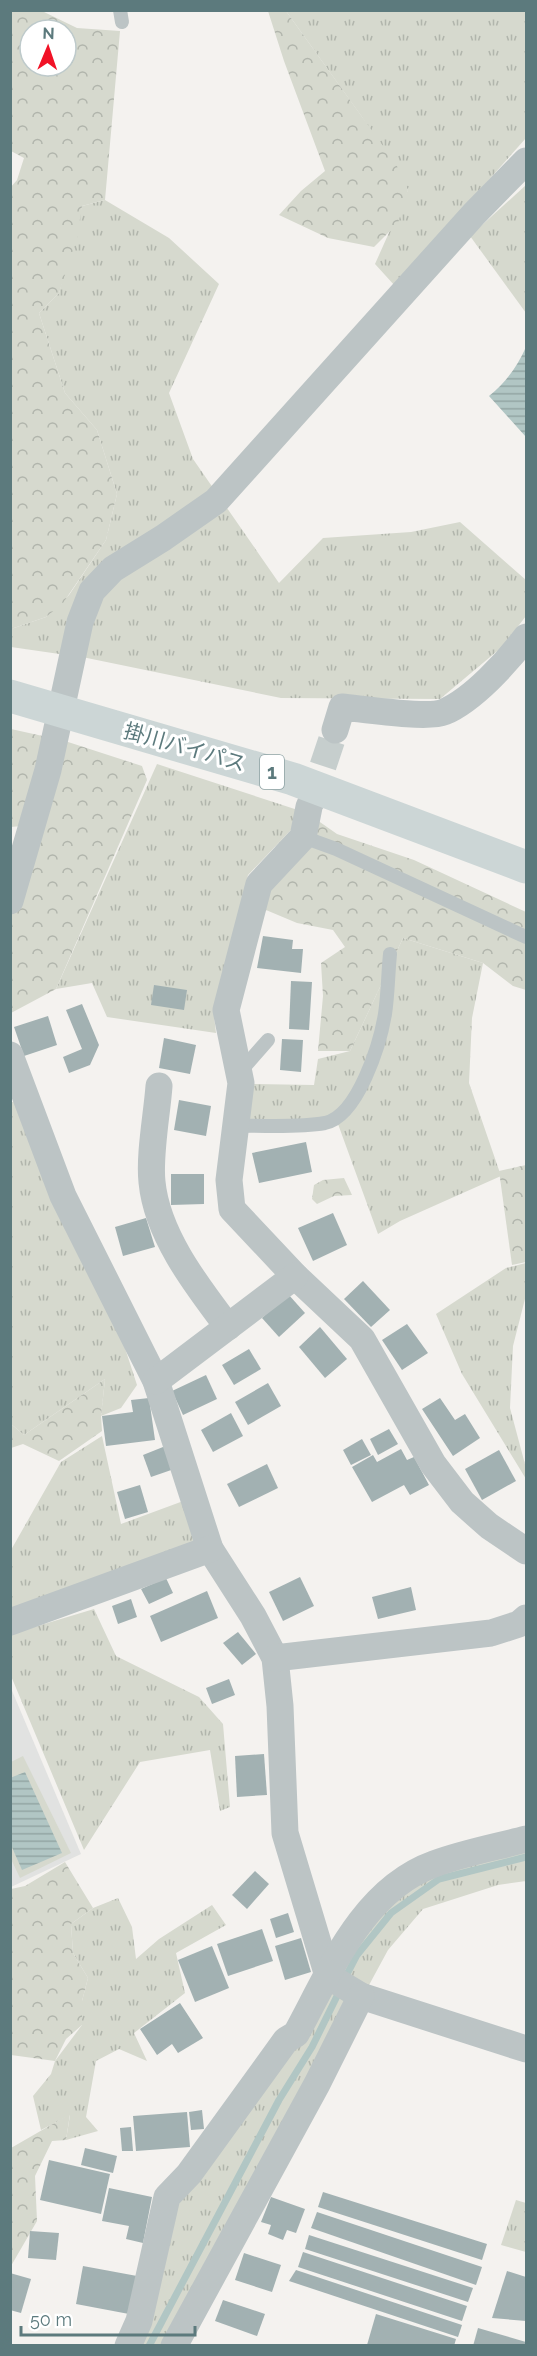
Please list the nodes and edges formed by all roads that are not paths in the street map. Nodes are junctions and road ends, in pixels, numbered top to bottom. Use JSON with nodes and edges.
{"nodes":[{"id":1,"x":526,"y":161,"type":"edge"},
{"id":2,"x":526,"y":638,"type":"edge"},
{"id":3,"x":10,"y":696,"type":"edge"},
{"id":4,"x":335,"y":730,"type":"tunnel mouth"},
{"id":5,"x":309,"y":807,"type":"tunnel mouth"},
{"id":6,"x":303,"y":837,"type":"junction"},
{"id":7,"x":526,"y":867,"type":"edge"},
{"id":8,"x":10,"y":901,"type":"edge"},
{"id":9,"x":526,"y":937,"type":"edge"},
{"id":10,"x":390,"y":954,"type":"dead end"},
{"id":11,"x":268,"y":1040,"type":"dead end"},
{"id":12,"x":10,"y":1056,"type":"edge"},
{"id":13,"x":239,"y":1073,"type":"junction"},
{"id":14,"x":159,"y":1086,"type":"dead end"},
{"id":15,"x":237,"y":1126,"type":"junction"},
{"id":16,"x":296,"y":1276,"type":"junction"},
{"id":17,"x":228,"y":1327,"type":"junction"},
{"id":18,"x":156,"y":1382,"type":"junction"},
{"id":19,"x":210,"y":1549,"type":"junction"},
{"id":20,"x":526,"y":1551,"type":"edge"},
{"id":21,"x":526,"y":1618,"type":"edge"},
{"id":22,"x":10,"y":1622,"type":"edge"},
{"id":23,"x":275,"y":1658,"type":"junction"},
{"id":24,"x":526,"y":1839,"type":"edge"},
{"id":25,"x":331,"y":1978,"type":"junction"},
{"id":26,"x":361,"y":1996,"type":"junction"},
{"id":27,"x":526,"y":2049,"type":"edge"},
{"id":28,"x":128,"y":2346,"type":"edge"},
{"id":29,"x":174,"y":2346,"type":"edge"}],
"edges":[{"from":1,"to":8,"type":"street"},
{"from":2,"to":4,"type":"street"},
{"from":3,"to":7,"type":"highway","name":"掛川バイパス","number":"1"},
{"from":5,"to":6,"type":"street"},
{"from":6,"to":9,"type":"lane"},
{"from":6,"to":13,"type":"street"},
{"from":10,"to":15,"type":"lane"},
{"from":11,"to":13,"type":"lane"},
{"from":12,"to":18,"type":"street"},
{"from":13,"to":15,"type":"street"},
{"from":14,"to":17,"type":"street"},
{"from":15,"to":16,"type":"street"},
{"from":16,"to":17,"type":"street"},
{"from":16,"to":20,"type":"street"},
{"from":17,"to":18,"type":"street"},
{"from":18,"to":19,"type":"street"},
{"from":19,"to":22,"type":"street"},
{"from":19,"to":23,"type":"street"},
{"from":21,"to":23,"type":"street"},
{"from":23,"to":25,"type":"street"},
{"from":24,"to":25,"type":"street"},
{"from":25,"to":26,"type":"street"},
{"from":25,"to":28,"type":"street"},
{"from":26,"to":27,"type":"street"},
{"from":26,"to":29,"type":"street"}]}
